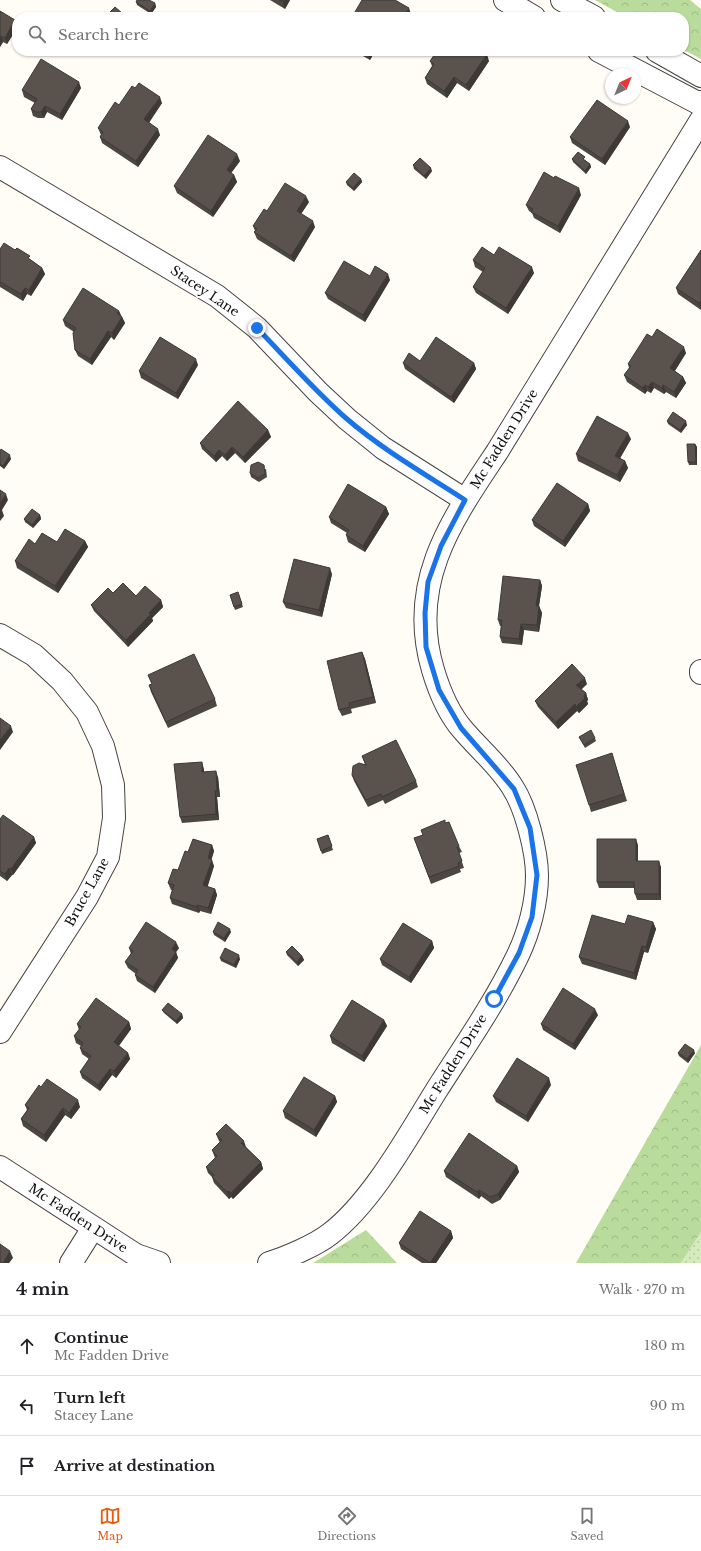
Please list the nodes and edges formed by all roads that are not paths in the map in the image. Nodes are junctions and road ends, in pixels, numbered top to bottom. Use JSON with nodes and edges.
{"nodes":[{"id":1,"x":505,"y":0,"type":"edge"},
{"id":2,"x":562,"y":0,"type":"edge"},
{"id":3,"x":525,"y":12,"type":"edge"},
{"id":4,"x":585,"y":12,"type":"edge"},
{"id":5,"x":609,"y":56,"type":"edge"},
{"id":6,"x":666,"y":56,"type":"edge"},
{"id":7,"x":701,"y":76,"type":"edge"},
{"id":8,"x":701,"y":102,"type":"edge"},
{"id":9,"x":701,"y":120,"type":"edge"},
{"id":10,"x":0,"y":167,"type":"edge"},
{"id":11,"x":465,"y":500,"type":"junction"},
{"id":12,"x":0,"y":635,"type":"edge"},
{"id":13,"x":0,"y":1032,"type":"edge"},
{"id":14,"x":0,"y":1167,"type":"edge"},
{"id":15,"x":93,"y":1228,"type":"junction"},
{"id":16,"x":71,"y":1263,"type":"edge"},
{"id":17,"x":159,"y":1263,"type":"edge"},
{"id":18,"x":269,"y":1263,"type":"edge"}],
"edges":[{"from":1,"to":3,"type":"street"},
{"from":2,"to":4,"type":"street"},
{"from":5,"to":8,"type":"street"},
{"from":6,"to":7,"type":"street"},
{"from":9,"to":11,"type":"street","name":"Mc Fadden Drive"},
{"from":10,"to":11,"type":"street","name":"Stacey Lane"},
{"from":11,"to":18,"type":"street","name":"Mc Fadden Drive"},
{"from":12,"to":13,"type":"street","name":"Bruce Lane"},
{"from":14,"to":15,"type":"street","name":"Mc Fadden Drive"},
{"from":15,"to":16,"type":"street"},
{"from":15,"to":17,"type":"street","name":"Mc Fadden Drive"}]}
